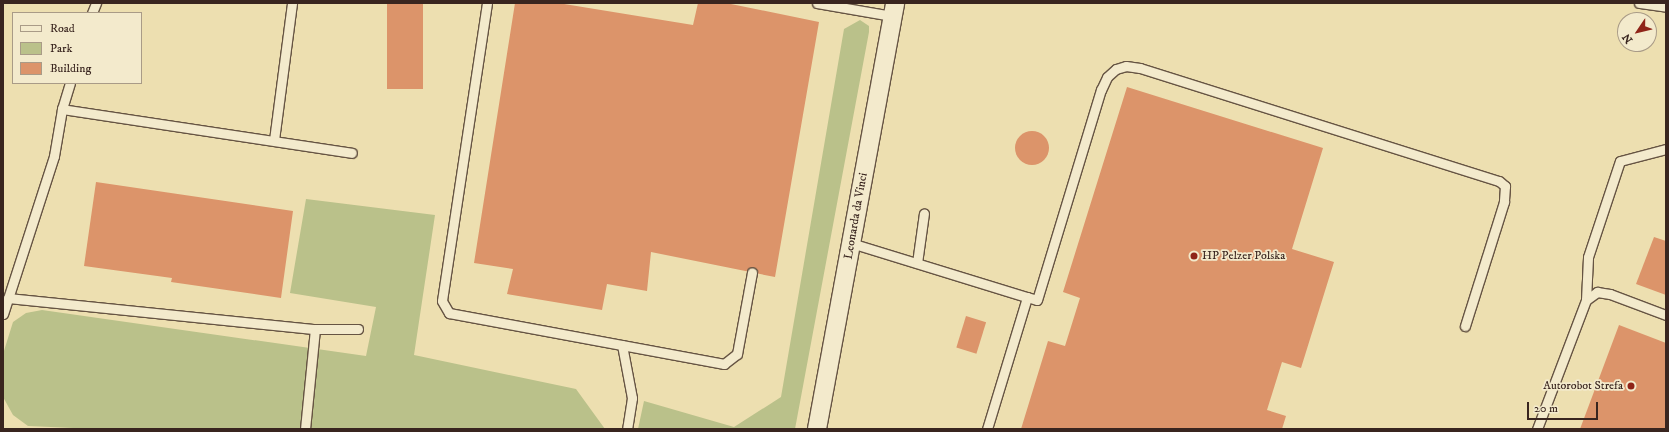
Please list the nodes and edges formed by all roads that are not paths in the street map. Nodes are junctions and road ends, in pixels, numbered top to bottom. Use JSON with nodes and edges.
{"nodes":[{"id":1,"x":292,"y":3,"type":"edge"},
{"id":2,"x":487,"y":3,"type":"edge"},
{"id":3,"x":817,"y":3,"type":"edge"},
{"id":4,"x":1639,"y":3,"type":"edge"},
{"id":5,"x":1666,"y":8,"type":"edge"},
{"id":6,"x":894,"y":10,"type":"edge"},
{"id":7,"x":70,"y":84,"type":"edge"},
{"id":8,"x":62,"y":109,"type":"junction"},
{"id":9,"x":274,"y":140,"type":"junction"},
{"id":10,"x":1666,"y":149,"type":"edge"},
{"id":11,"x":352,"y":153,"type":"dead end"},
{"id":12,"x":924,"y":213,"type":"dead end"},
{"id":13,"x":851,"y":243,"type":"junction"},
{"id":14,"x":917,"y":264,"type":"junction"},
{"id":15,"x":752,"y":272,"type":"dead end"},
{"id":16,"x":1027,"y":297,"type":"junction"},
{"id":17,"x":8,"y":298,"type":"junction"},
{"id":18,"x":1586,"y":300,"type":"junction"},
{"id":19,"x":3,"y":314,"type":"edge"},
{"id":20,"x":1666,"y":315,"type":"edge"},
{"id":21,"x":1465,"y":326,"type":"dead end"},
{"id":22,"x":315,"y":329,"type":"junction"},
{"id":23,"x":358,"y":329,"type":"dead end"},
{"id":24,"x":622,"y":345,"type":"junction"},
{"id":25,"x":305,"y":429,"type":"edge"},
{"id":26,"x":627,"y":429,"type":"edge"},
{"id":27,"x":817,"y":429,"type":"edge"},
{"id":28,"x":986,"y":429,"type":"edge"},
{"id":29,"x":1537,"y":429,"type":"edge"}],
"edges":[{"from":1,"to":9,"type":"lane"},
{"from":2,"to":24,"type":"lane"},
{"from":3,"to":6,"type":"lane"},
{"from":4,"to":5,"type":"lane"},
{"from":6,"to":13,"type":"street","name":"Leonarda da Vinci"},
{"from":7,"to":8,"type":"lane"},
{"from":8,"to":9,"type":"lane"},
{"from":8,"to":17,"type":"lane"},
{"from":9,"to":11,"type":"lane"},
{"from":10,"to":18,"type":"lane"},
{"from":12,"to":14,"type":"lane"},
{"from":13,"to":14,"type":"lane"},
{"from":13,"to":27,"type":"street","name":"Leonarda da Vinci"},
{"from":14,"to":16,"type":"lane"},
{"from":15,"to":24,"type":"lane"},
{"from":16,"to":21,"type":"lane"},
{"from":16,"to":28,"type":"lane"},
{"from":17,"to":19,"type":"lane"},
{"from":17,"to":22,"type":"lane"},
{"from":18,"to":20,"type":"lane"},
{"from":18,"to":29,"type":"lane"},
{"from":22,"to":23,"type":"lane"},
{"from":22,"to":25,"type":"lane"},
{"from":24,"to":26,"type":"lane"}]}
